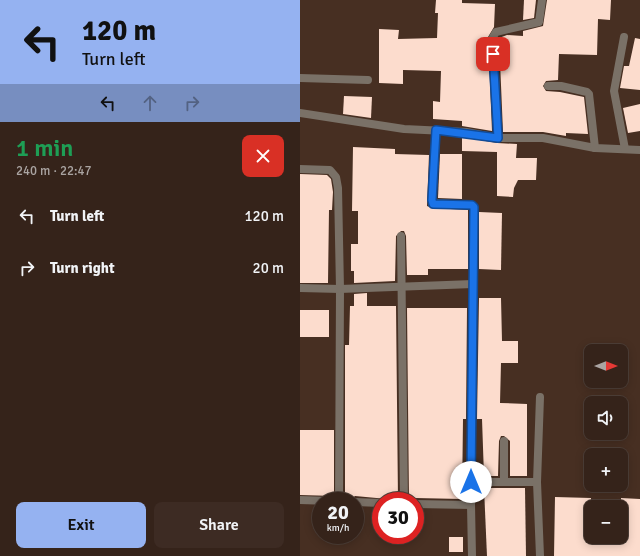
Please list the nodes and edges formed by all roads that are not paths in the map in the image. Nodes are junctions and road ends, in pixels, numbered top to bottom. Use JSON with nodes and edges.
{"nodes":[{"id":1,"x":542,"y":0,"type":"edge"},
{"id":2,"x":624,"y":37,"type":"dead end"},
{"id":3,"x":300,"y":78,"type":"edge"},
{"id":4,"x":368,"y":80,"type":"dead end"},
{"id":5,"x":548,"y":86,"type":"dead end"},
{"id":6,"x":300,"y":113,"type":"edge"},
{"id":7,"x":436,"y":130,"type":"junction"},
{"id":8,"x":498,"y":138,"type":"junction"},
{"id":9,"x":595,"y":148,"type":"junction"},
{"id":10,"x":625,"y":149,"type":"junction"},
{"id":11,"x":640,"y":150,"type":"edge"},
{"id":12,"x":300,"y":169,"type":"edge"},
{"id":13,"x":401,"y":236,"type":"dead end"},
{"id":14,"x":473,"y":284,"type":"junction"},
{"id":15,"x":402,"y":287,"type":"junction"},
{"id":16,"x":300,"y":288,"type":"edge"},
{"id":17,"x":340,"y":289,"type":"junction"},
{"id":18,"x":540,"y":397,"type":"dead end"},
{"id":19,"x":504,"y":441,"type":"dead end"},
{"id":20,"x":504,"y":481,"type":"junction"},
{"id":21,"x":471,"y":482,"type":"junction"},
{"id":22,"x":537,"y":482,"type":"junction"},
{"id":23,"x":339,"y":492,"type":"edge"},
{"id":24,"x":404,"y":492,"type":"edge"},
{"id":25,"x":300,"y":500,"type":"edge"},
{"id":26,"x":312,"y":500,"type":"edge"},
{"id":27,"x":424,"y":504,"type":"edge"},
{"id":28,"x":471,"y":506,"type":"junction"},
{"id":29,"x":472,"y":556,"type":"edge"},
{"id":30,"x":540,"y":556,"type":"edge"}],
"edges":[{"from":1,"to":8,"type":"street"},
{"from":2,"to":10,"type":"street"},
{"from":3,"to":4,"type":"street"},
{"from":5,"to":9,"type":"street"},
{"from":6,"to":7,"type":"street"},
{"from":7,"to":8,"type":"street"},
{"from":7,"to":14,"type":"street"},
{"from":8,"to":9,"type":"street"},
{"from":9,"to":10,"type":"street"},
{"from":10,"to":11,"type":"street"},
{"from":12,"to":17,"type":"street"},
{"from":13,"to":15,"type":"street"},
{"from":14,"to":15,"type":"street"},
{"from":14,"to":21,"type":"street"},
{"from":15,"to":17,"type":"street"},
{"from":15,"to":24,"type":"street"},
{"from":16,"to":17,"type":"street"},
{"from":17,"to":23,"type":"street"},
{"from":18,"to":22,"type":"street"},
{"from":19,"to":20,"type":"street"},
{"from":20,"to":21,"type":"street"},
{"from":20,"to":22,"type":"street"},
{"from":21,"to":28,"type":"street"},
{"from":22,"to":30,"type":"street"},
{"from":25,"to":26,"type":"street"},
{"from":27,"to":28,"type":"street"},
{"from":28,"to":29,"type":"street"}]}
